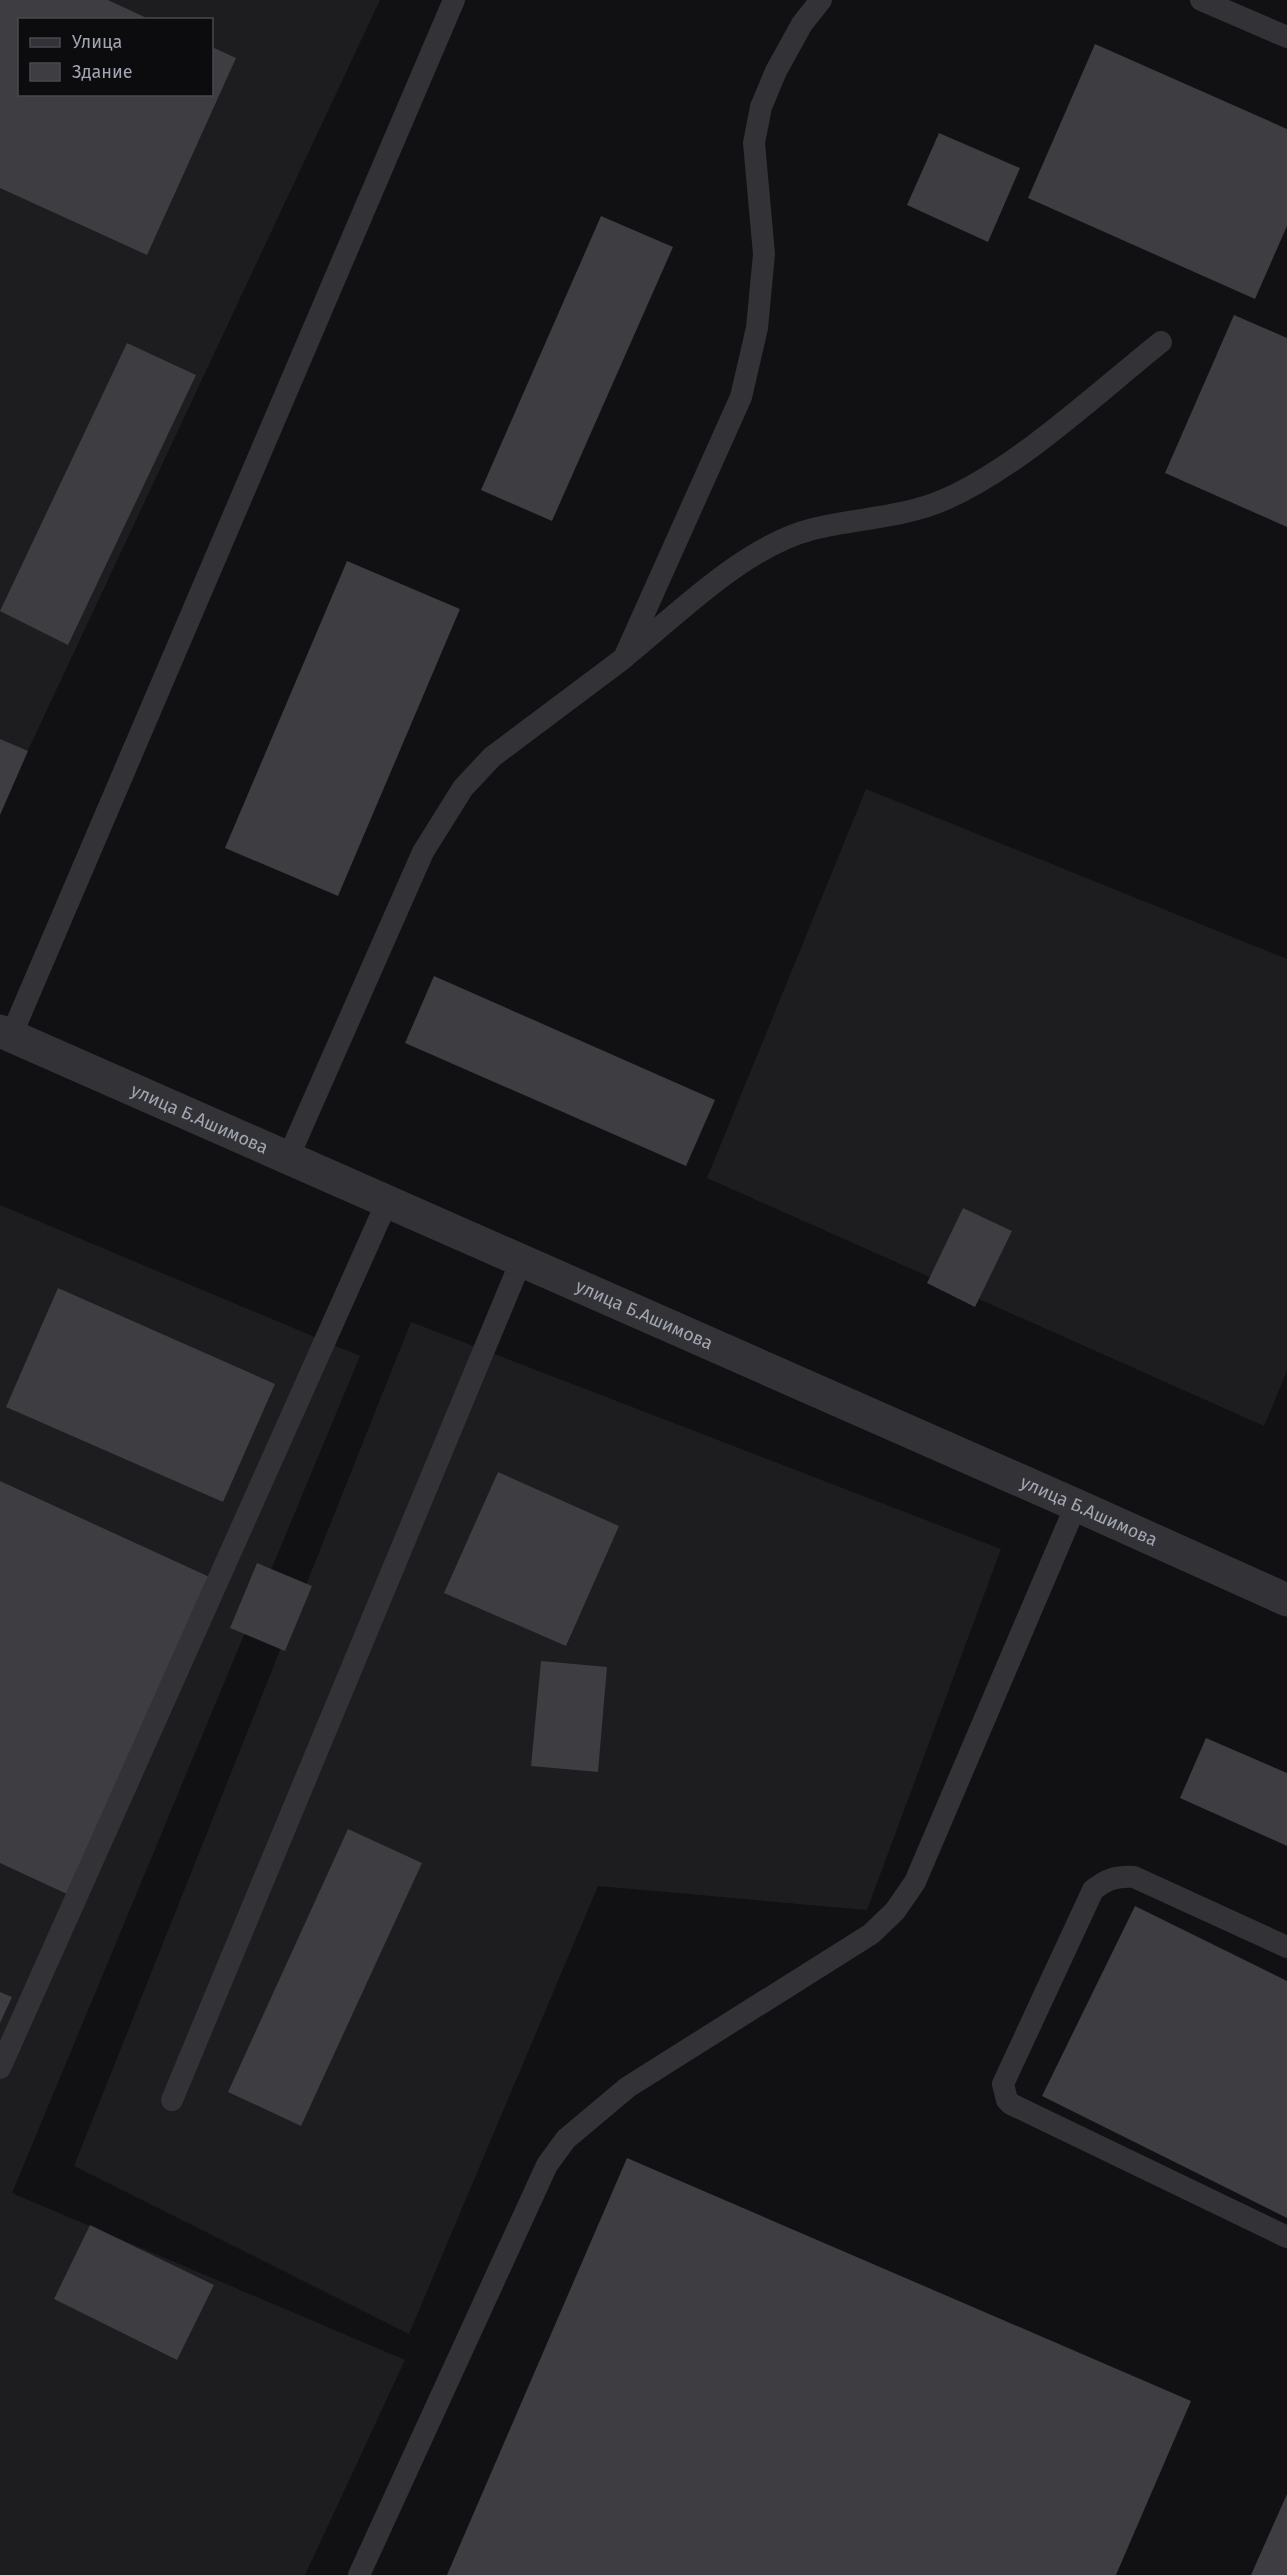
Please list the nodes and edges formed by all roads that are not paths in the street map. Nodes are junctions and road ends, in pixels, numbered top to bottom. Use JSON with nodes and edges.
{"nodes":[{"id":1,"x":454,"y":0,"type":"edge"},
{"id":2,"x":821,"y":0,"type":"edge"},
{"id":3,"x":1201,"y":0,"type":"edge"},
{"id":4,"x":1287,"y":37,"type":"edge"},
{"id":5,"x":1161,"y":342,"type":"dead end"},
{"id":6,"x":624,"y":658,"type":"junction"},
{"id":7,"x":6,"y":1034,"type":"edge"},
{"id":8,"x":288,"y":1158,"type":"junction"},
{"id":9,"x":387,"y":1202,"type":"junction"},
{"id":10,"x":522,"y":1261,"type":"junction"},
{"id":11,"x":1076,"y":1504,"type":"junction"},
{"id":12,"x":1287,"y":1600,"type":"edge"},
{"id":13,"x":1287,"y":1947,"type":"edge"},
{"id":14,"x":0,"y":2068,"type":"edge"},
{"id":15,"x":172,"y":2100,"type":"dead end"},
{"id":16,"x":1287,"y":2237,"type":"edge"},
{"id":17,"x":359,"y":2575,"type":"edge"}],
"edges":[{"from":1,"to":7,"type":"lane"},
{"from":2,"to":6,"type":"lane"},
{"from":3,"to":4,"type":"lane"},
{"from":5,"to":6,"type":"lane"},
{"from":6,"to":8,"type":"lane"},
{"from":7,"to":8,"type":"street","name":"улица Б.Ашимова"},
{"from":8,"to":9,"type":"street","name":"улица Б.Ашимова"},
{"from":9,"to":10,"type":"street","name":"улица Б.Ашимова"},
{"from":9,"to":14,"type":"lane"},
{"from":10,"to":11,"type":"street","name":"улица Б.Ашимова"},
{"from":10,"to":15,"type":"lane"},
{"from":11,"to":12,"type":"street","name":"улица Б.Ашимова"},
{"from":11,"to":17,"type":"lane"},
{"from":13,"to":16,"type":"lane"}]}
